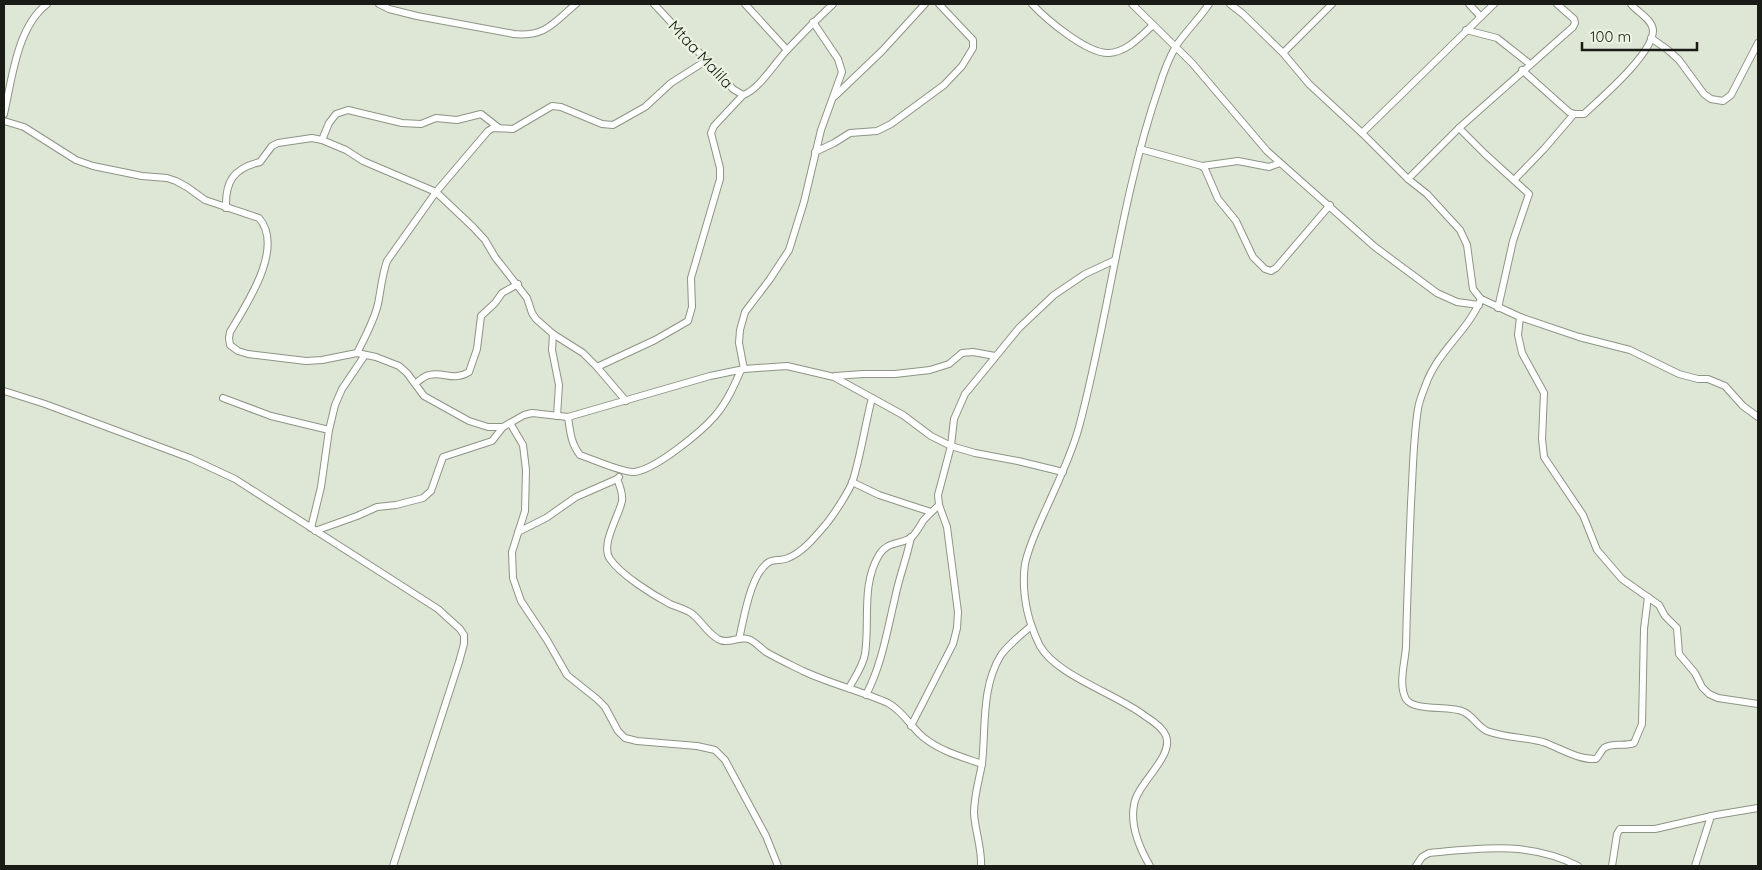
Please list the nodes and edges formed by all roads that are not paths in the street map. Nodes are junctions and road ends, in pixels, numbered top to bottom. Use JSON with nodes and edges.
{"nodes":[{"id":1,"x":47,"y":4,"type":"edge"},
{"id":2,"x":379,"y":4,"type":"edge"},
{"id":3,"x":576,"y":4,"type":"edge"},
{"id":4,"x":654,"y":4,"type":"edge"},
{"id":5,"x":745,"y":4,"type":"edge"},
{"id":6,"x":833,"y":4,"type":"edge"},
{"id":7,"x":925,"y":4,"type":"edge"},
{"id":8,"x":939,"y":4,"type":"edge"},
{"id":9,"x":1032,"y":4,"type":"edge"},
{"id":10,"x":1132,"y":4,"type":"edge"},
{"id":11,"x":1210,"y":4,"type":"edge"},
{"id":12,"x":1230,"y":4,"type":"edge"},
{"id":13,"x":1332,"y":4,"type":"edge"},
{"id":14,"x":1469,"y":4,"type":"edge"},
{"id":15,"x":1494,"y":4,"type":"edge"},
{"id":16,"x":1557,"y":4,"type":"edge"},
{"id":17,"x":1631,"y":4,"type":"edge"},
{"id":18,"x":1480,"y":16,"type":"junction"},
{"id":19,"x":813,"y":22,"type":"junction"},
{"id":20,"x":1153,"y":25,"type":"junction"},
{"id":21,"x":1466,"y":30,"type":"junction"},
{"id":22,"x":1651,"y":38,"type":"junction"},
{"id":23,"x":1758,"y":43,"type":"edge"},
{"id":24,"x":1176,"y":47,"type":"junction"},
{"id":25,"x":787,"y":50,"type":"junction"},
{"id":26,"x":1283,"y":52,"type":"junction"},
{"id":27,"x":707,"y":60,"type":"junction"},
{"id":28,"x":1530,"y":64,"type":"junction"},
{"id":29,"x":1522,"y":70,"type":"junction"},
{"id":30,"x":742,"y":95,"type":"junction"},
{"id":31,"x":834,"y":97,"type":"junction"},
{"id":32,"x":4,"y":114,"type":"edge"},
{"id":33,"x":1574,"y":114,"type":"junction"},
{"id":34,"x":4,"y":121,"type":"edge"},
{"id":35,"x":499,"y":128,"type":"junction"},
{"id":36,"x":1459,"y":128,"type":"junction"},
{"id":37,"x":1362,"y":133,"type":"junction"},
{"id":38,"x":322,"y":140,"type":"junction"},
{"id":39,"x":1140,"y":149,"type":"junction"},
{"id":40,"x":815,"y":152,"type":"junction"},
{"id":41,"x":1280,"y":162,"type":"junction"},
{"id":42,"x":1202,"y":166,"type":"junction"},
{"id":43,"x":1408,"y":179,"type":"junction"},
{"id":44,"x":1514,"y":180,"type":"junction"},
{"id":45,"x":436,"y":192,"type":"junction"},
{"id":46,"x":1330,"y":205,"type":"junction"},
{"id":47,"x":226,"y":208,"type":"junction"},
{"id":48,"x":1115,"y":260,"type":"junction"},
{"id":49,"x":518,"y":284,"type":"junction"},
{"id":50,"x":1480,"y":302,"type":"junction"},
{"id":51,"x":1498,"y":308,"type":"junction"},
{"id":52,"x":1520,"y":317,"type":"junction"},
{"id":53,"x":553,"y":334,"type":"junction"},
{"id":54,"x":357,"y":353,"type":"junction"},
{"id":55,"x":365,"y":354,"type":"junction"},
{"id":56,"x":995,"y":356,"type":"junction"},
{"id":57,"x":597,"y":367,"type":"junction"},
{"id":58,"x":743,"y":369,"type":"junction"},
{"id":59,"x":834,"y":376,"type":"junction"},
{"id":60,"x":416,"y":383,"type":"junction"},
{"id":61,"x":4,"y":390,"type":"edge"},
{"id":62,"x":223,"y":398,"type":"dead end"},
{"id":63,"x":872,"y":398,"type":"junction"},
{"id":64,"x":626,"y":401,"type":"junction"},
{"id":65,"x":557,"y":416,"type":"junction"},
{"id":66,"x":568,"y":417,"type":"junction"},
{"id":67,"x":1758,"y":417,"type":"edge"},
{"id":68,"x":507,"y":425,"type":"junction"},
{"id":69,"x":329,"y":430,"type":"junction"},
{"id":70,"x":951,"y":446,"type":"junction"},
{"id":71,"x":624,"y":470,"type":"junction"},
{"id":72,"x":1063,"y":472,"type":"junction"},
{"id":73,"x":618,"y":479,"type":"junction"},
{"id":74,"x":852,"y":482,"type":"junction"},
{"id":75,"x":940,"y":505,"type":"junction"},
{"id":76,"x":931,"y":512,"type":"junction"},
{"id":77,"x":313,"y":530,"type":"junction"},
{"id":78,"x":518,"y":532,"type":"junction"},
{"id":79,"x":912,"y":537,"type":"junction"},
{"id":80,"x":1648,"y":597,"type":"junction"},
{"id":81,"x":1032,"y":626,"type":"junction"},
{"id":82,"x":739,"y":639,"type":"junction"},
{"id":83,"x":849,"y":688,"type":"junction"},
{"id":84,"x":866,"y":695,"type":"junction"},
{"id":85,"x":1758,"y":704,"type":"edge"},
{"id":86,"x":911,"y":726,"type":"junction"},
{"id":87,"x":982,"y":764,"type":"junction"},
{"id":88,"x":1758,"y":808,"type":"edge"},
{"id":89,"x":1711,"y":816,"type":"junction"},
{"id":90,"x":393,"y":866,"type":"edge"},
{"id":91,"x":778,"y":866,"type":"edge"},
{"id":92,"x":981,"y":866,"type":"edge"},
{"id":93,"x":1150,"y":866,"type":"edge"},
{"id":94,"x":1416,"y":866,"type":"edge"},
{"id":95,"x":1578,"y":866,"type":"edge"},
{"id":96,"x":1612,"y":866,"type":"edge"},
{"id":97,"x":1695,"y":866,"type":"edge"}],
"edges":[{"from":1,"to":32,"type":"street"},
{"from":2,"to":3,"type":"street"},
{"from":4,"to":27,"type":"street","name":"Mtaa Malila"},
{"from":5,"to":25,"type":"street"},
{"from":6,"to":19,"type":"street","name":"Mtaa Malila"},
{"from":7,"to":31,"type":"street"},
{"from":8,"to":40,"type":"street"},
{"from":9,"to":20,"type":"street"},
{"from":10,"to":20,"type":"street"},
{"from":11,"to":24,"type":"street"},
{"from":12,"to":26,"type":"street"},
{"from":13,"to":26,"type":"street"},
{"from":14,"to":18,"type":"street"},
{"from":15,"to":18,"type":"street"},
{"from":16,"to":28,"type":"street"},
{"from":17,"to":22,"type":"street"},
{"from":18,"to":21,"type":"street"},
{"from":19,"to":25,"type":"street","name":"Mtaa Malila"},
{"from":19,"to":31,"type":"street"},
{"from":20,"to":24,"type":"street"},
{"from":21,"to":28,"type":"street"},
{"from":21,"to":37,"type":"street"},
{"from":22,"to":23,"type":"street"},
{"from":22,"to":33,"type":"street"},
{"from":24,"to":39,"type":"street"},
{"from":24,"to":41,"type":"street"},
{"from":25,"to":30,"type":"street","name":"Mtaa Malila"},
{"from":26,"to":37,"type":"street"},
{"from":27,"to":30,"type":"street","name":"Mtaa Malila"},
{"from":27,"to":35,"type":"street"},
{"from":28,"to":29,"type":"street"},
{"from":29,"to":33,"type":"street"},
{"from":29,"to":36,"type":"street"},
{"from":30,"to":57,"type":"street"},
{"from":31,"to":40,"type":"street"},
{"from":33,"to":44,"type":"street"},
{"from":34,"to":47,"type":"street"},
{"from":35,"to":38,"type":"street"},
{"from":35,"to":45,"type":"street"},
{"from":36,"to":43,"type":"street"},
{"from":36,"to":44,"type":"street"},
{"from":37,"to":43,"type":"street"},
{"from":38,"to":45,"type":"street"},
{"from":38,"to":47,"type":"street"},
{"from":39,"to":42,"type":"street"},
{"from":39,"to":48,"type":"street"},
{"from":40,"to":58,"type":"street"},
{"from":41,"to":42,"type":"street"},
{"from":41,"to":46,"type":"street"},
{"from":42,"to":46,"type":"street"},
{"from":43,"to":50,"type":"street"},
{"from":44,"to":51,"type":"street"},
{"from":45,"to":49,"type":"street"},
{"from":45,"to":54,"type":"street"},
{"from":46,"to":50,"type":"street"},
{"from":47,"to":54,"type":"street"},
{"from":48,"to":56,"type":"street"},
{"from":48,"to":72,"type":"street"},
{"from":49,"to":53,"type":"street"},
{"from":49,"to":60,"type":"street"},
{"from":50,"to":51,"type":"street"},
{"from":50,"to":80,"type":"street"},
{"from":51,"to":52,"type":"street"},
{"from":52,"to":67,"type":"street"},
{"from":52,"to":80,"type":"street"},
{"from":53,"to":57,"type":"street"},
{"from":53,"to":65,"type":"street"},
{"from":54,"to":55,"type":"street"},
{"from":55,"to":60,"type":"street"},
{"from":55,"to":69,"type":"street"},
{"from":56,"to":59,"type":"street"},
{"from":56,"to":70,"type":"street"},
{"from":57,"to":64,"type":"street"},
{"from":58,"to":59,"type":"street"},
{"from":58,"to":64,"type":"street"},
{"from":58,"to":71,"type":"street"},
{"from":59,"to":63,"type":"street"},
{"from":60,"to":68,"type":"street"},
{"from":61,"to":77,"type":"street"},
{"from":62,"to":69,"type":"street"},
{"from":63,"to":70,"type":"street"},
{"from":63,"to":74,"type":"street"},
{"from":64,"to":66,"type":"street"},
{"from":65,"to":66,"type":"street"},
{"from":65,"to":68,"type":"street"},
{"from":66,"to":71,"type":"street"},
{"from":68,"to":77,"type":"street"},
{"from":68,"to":78,"type":"street"},
{"from":69,"to":77,"type":"street"},
{"from":70,"to":72,"type":"street"},
{"from":70,"to":75,"type":"street"},
{"from":71,"to":73,"type":"street"},
{"from":72,"to":81,"type":"street"},
{"from":73,"to":78,"type":"street"},
{"from":73,"to":82,"type":"street"},
{"from":74,"to":76,"type":"street"},
{"from":74,"to":82,"type":"street"},
{"from":75,"to":76,"type":"street"},
{"from":75,"to":86,"type":"street"},
{"from":76,"to":79,"type":"street"},
{"from":77,"to":90,"type":"street"},
{"from":78,"to":91,"type":"street"},
{"from":79,"to":83,"type":"street"},
{"from":79,"to":84,"type":"street"},
{"from":80,"to":85,"type":"street"},
{"from":81,"to":87,"type":"street"},
{"from":81,"to":93,"type":"street"},
{"from":82,"to":83,"type":"street"},
{"from":83,"to":84,"type":"street"},
{"from":84,"to":86,"type":"street"},
{"from":86,"to":87,"type":"street"},
{"from":87,"to":92,"type":"street"},
{"from":88,"to":89,"type":"street"},
{"from":89,"to":96,"type":"street"},
{"from":89,"to":97,"type":"street"},
{"from":94,"to":95,"type":"street"}]}
